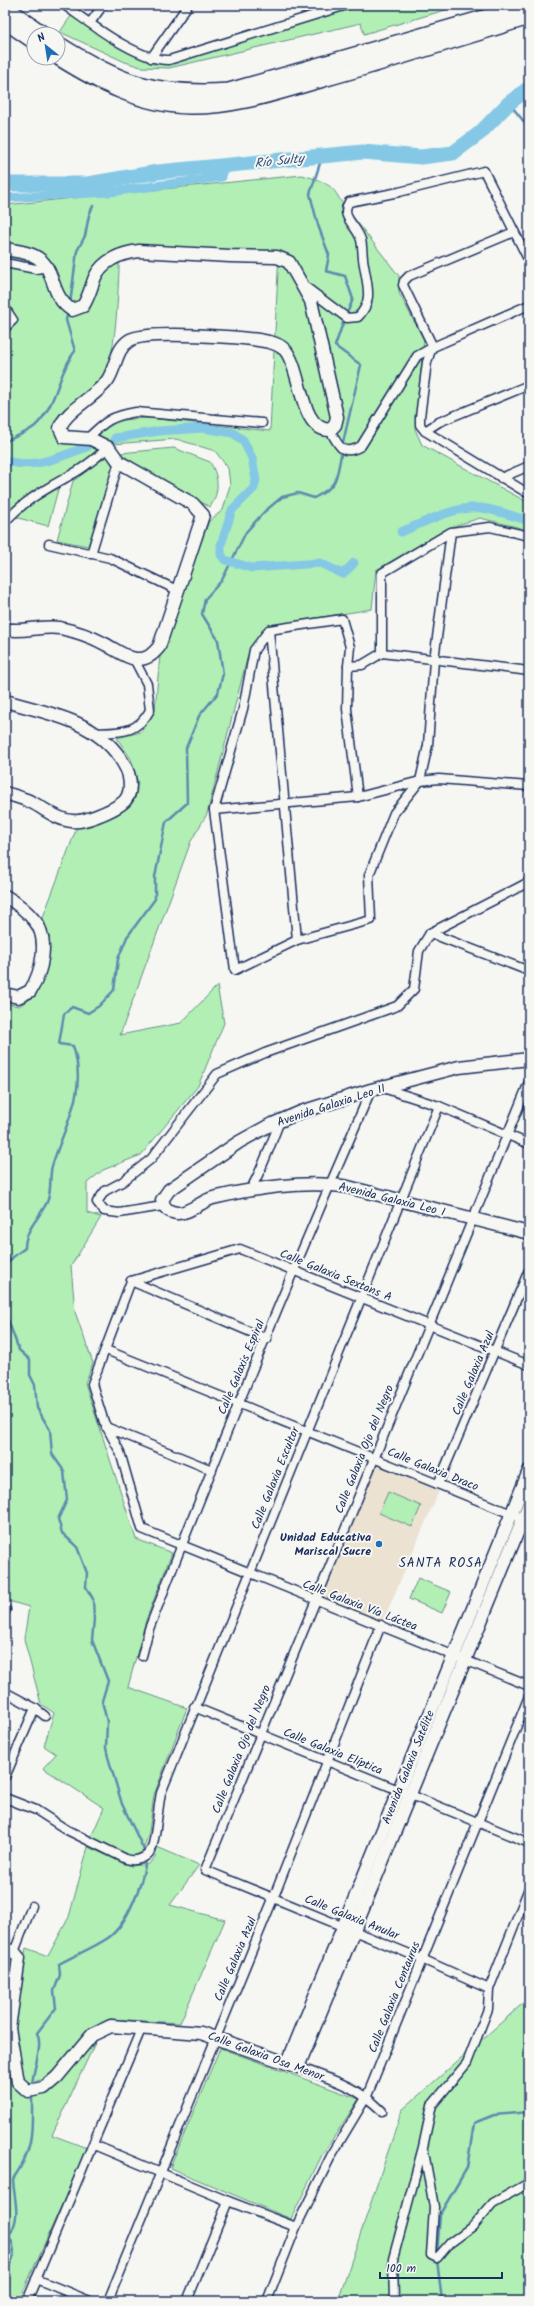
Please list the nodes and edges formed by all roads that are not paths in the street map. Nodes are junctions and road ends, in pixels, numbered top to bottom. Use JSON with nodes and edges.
{"nodes":[{"id":1,"x":64,"y":5,"type":"edge"},
{"id":2,"x":103,"y":5,"type":"edge"},
{"id":3,"x":188,"y":5,"type":"edge"},
{"id":4,"x":347,"y":5,"type":"edge"},
{"id":5,"x":529,"y":5,"type":"edge"},
{"id":6,"x":5,"y":7,"type":"edge"},
{"id":7,"x":529,"y":17,"type":"edge"},
{"id":8,"x":5,"y":21,"type":"edge"},
{"id":9,"x":90,"y":23,"type":"junction"},
{"id":10,"x":32,"y":26,"type":"edge"},
{"id":11,"x":26,"y":35,"type":"edge"},
{"id":12,"x":66,"y":49,"type":"edge"},
{"id":13,"x":151,"y":58,"type":"junction"},
{"id":14,"x":66,"y":62,"type":"edge"},
{"id":15,"x":514,"y":232,"type":"junction"},
{"id":16,"x":5,"y":249,"type":"edge"},
{"id":17,"x":529,"y":261,"type":"edge"},
{"id":18,"x":5,"y":263,"type":"edge"},
{"id":19,"x":47,"y":267,"type":"junction"},
{"id":20,"x":304,"y":286,"type":"junction"},
{"id":21,"x":529,"y":305,"type":"edge"},
{"id":22,"x":5,"y":308,"type":"edge"},
{"id":23,"x":5,"y":328,"type":"edge"},
{"id":24,"x":433,"y":347,"type":"junction"},
{"id":25,"x":529,"y":385,"type":"edge"},
{"id":26,"x":262,"y":423,"type":"dead end"},
{"id":27,"x":330,"y":430,"type":"junction"},
{"id":28,"x":425,"y":432,"type":"junction"},
{"id":29,"x":88,"y":438,"type":"junction"},
{"id":30,"x":109,"y":448,"type":"junction"},
{"id":31,"x":119,"y":462,"type":"junction"},
{"id":32,"x":529,"y":466,"type":"edge"},
{"id":33,"x":501,"y":478,"type":"junction"},
{"id":34,"x":529,"y":494,"type":"edge"},
{"id":35,"x":5,"y":522,"type":"edge"},
{"id":36,"x":451,"y":532,"type":"junction"},
{"id":37,"x":529,"y":536,"type":"edge"},
{"id":38,"x":49,"y":544,"type":"dead end"},
{"id":39,"x":91,"y":554,"type":"junction"},
{"id":40,"x":178,"y":591,"type":"junction"},
{"id":41,"x":5,"y":629,"type":"edge"},
{"id":42,"x":269,"y":630,"type":"junction"},
{"id":43,"x":382,"y":653,"type":"junction"},
{"id":44,"x":134,"y":659,"type":"junction"},
{"id":45,"x":434,"y":660,"type":"junction"},
{"id":46,"x":348,"y":666,"type":"junction"},
{"id":47,"x":529,"y":671,"type":"edge"},
{"id":48,"x":5,"y":701,"type":"edge"},
{"id":49,"x":97,"y":733,"type":"junction"},
{"id":50,"x":420,"y":781,"type":"junction"},
{"id":51,"x":529,"y":786,"type":"edge"},
{"id":52,"x":5,"y":793,"type":"edge"},
{"id":53,"x":358,"y":797,"type":"junction"},
{"id":54,"x":285,"y":802,"type":"junction"},
{"id":55,"x":214,"y":810,"type":"junction"},
{"id":56,"x":529,"y":882,"type":"edge"},
{"id":57,"x":5,"y":896,"type":"edge"},
{"id":58,"x":430,"y":933,"type":"junction"},
{"id":59,"x":297,"y":940,"type":"junction"},
{"id":60,"x":529,"y":971,"type":"edge"},
{"id":61,"x":5,"y":994,"type":"edge"},
{"id":62,"x":529,"y":1059,"type":"edge"},
{"id":63,"x":529,"y":1082,"type":"edge"},
{"id":64,"x":383,"y":1088,"type":"junction"},
{"id":65,"x":371,"y":1090,"type":"junction"},
{"id":66,"x":439,"y":1106,"type":"junction"},
{"id":67,"x":280,"y":1121,"type":"junction"},
{"id":68,"x":506,"y":1134,"type":"junction"},
{"id":69,"x":529,"y":1144,"type":"edge"},
{"id":70,"x":329,"y":1184,"type":"junction"},
{"id":71,"x":250,"y":1192,"type":"junction"},
{"id":72,"x":402,"y":1202,"type":"junction"},
{"id":73,"x":163,"y":1206,"type":"junction"},
{"id":74,"x":474,"y":1219,"type":"junction"},
{"id":75,"x":529,"y":1233,"type":"edge"},
{"id":76,"x":294,"y":1270,"type":"junction"},
{"id":77,"x":529,"y":1270,"type":"edge"},
{"id":78,"x":131,"y":1281,"type":"junction"},
{"id":79,"x":362,"y":1298,"type":"junction"},
{"id":80,"x":427,"y":1325,"type":"junction"},
{"id":81,"x":266,"y":1338,"type":"junction"},
{"id":82,"x":106,"y":1350,"type":"junction"},
{"id":83,"x":496,"y":1352,"type":"junction"},
{"id":84,"x":529,"y":1365,"type":"edge"},
{"id":85,"x":238,"y":1404,"type":"junction"},
{"id":86,"x":106,"y":1427,"type":"junction"},
{"id":87,"x":307,"y":1431,"type":"junction"},
{"id":88,"x":374,"y":1458,"type":"junction"},
{"id":89,"x":212,"y":1470,"type":"junction"},
{"id":90,"x":529,"y":1472,"type":"edge"},
{"id":91,"x":438,"y":1484,"type":"junction"},
{"id":92,"x":529,"y":1504,"type":"edge"},
{"id":93,"x":512,"y":1514,"type":"junction"},
{"id":94,"x":526,"y":1520,"type":"edge"},
{"id":95,"x":182,"y":1544,"type":"junction"},
{"id":96,"x":249,"y":1574,"type":"junction"},
{"id":97,"x":315,"y":1600,"type":"junction"},
{"id":98,"x":381,"y":1625,"type":"junction"},
{"id":99,"x":142,"y":1656,"type":"dead end"},
{"id":100,"x":460,"y":1658,"type":"junction"},
{"id":101,"x":529,"y":1686,"type":"edge"},
{"id":102,"x":5,"y":1692,"type":"edge"},
{"id":103,"x":529,"y":1696,"type":"edge"},
{"id":104,"x":194,"y":1707,"type":"junction"},
{"id":105,"x":35,"y":1708,"type":"junction"},
{"id":106,"x":44,"y":1716,"type":"dead end"},
{"id":107,"x":260,"y":1734,"type":"junction"},
{"id":108,"x":328,"y":1761,"type":"junction"},
{"id":109,"x":5,"y":1777,"type":"edge"},
{"id":110,"x":404,"y":1793,"type":"junction"},
{"id":111,"x":5,"y":1798,"type":"edge"},
{"id":112,"x":477,"y":1822,"type":"junction"},
{"id":113,"x":529,"y":1843,"type":"edge"},
{"id":114,"x":205,"y":1870,"type":"joint"},
{"id":115,"x":529,"y":1888,"type":"edge"},
{"id":116,"x":273,"y":1899,"type":"junction"},
{"id":117,"x":32,"y":1906,"type":"dead end"},
{"id":118,"x":349,"y":1928,"type":"junction"},
{"id":119,"x":9,"y":1950,"type":"edge"},
{"id":120,"x":422,"y":1959,"type":"junction"},
{"id":121,"x":489,"y":1989,"type":"junction"},
{"id":122,"x":142,"y":2027,"type":"junction"},
{"id":123,"x":216,"y":2036,"type":"junction"},
{"id":124,"x":7,"y":2040,"type":"edge"},
{"id":125,"x":293,"y":2064,"type":"junction"},
{"id":126,"x":367,"y":2096,"type":"junction"},
{"id":127,"x":382,"y":2111,"type":"dead end"},
{"id":128,"x":94,"y":2145,"type":"junction"},
{"id":129,"x":423,"y":2147,"type":"junction"},
{"id":130,"x":161,"y":2173,"type":"junction"},
{"id":131,"x":529,"y":2183,"type":"edge"},
{"id":132,"x":228,"y":2201,"type":"junction"},
{"id":133,"x":296,"y":2227,"type":"junction"},
{"id":134,"x":36,"y":2279,"type":"junction"},
{"id":135,"x":27,"y":2301,"type":"edge"},
{"id":136,"x":90,"y":2301,"type":"edge"},
{"id":137,"x":108,"y":2301,"type":"edge"},
{"id":138,"x":186,"y":2301,"type":"edge"},
{"id":139,"x":267,"y":2301,"type":"edge"},
{"id":140,"x":394,"y":2301,"type":"edge"}],
"edges":[{"from":1,"to":9,"type":"street"},
{"from":2,"to":9,"type":"street"},
{"from":3,"to":13,"type":"street"},
{"from":4,"to":13,"type":"street"},
{"from":5,"to":12,"type":"highway"},
{"from":6,"to":10,"type":"highway"},
{"from":7,"to":14,"type":"highway"},
{"from":8,"to":11,"type":"highway"},
{"from":9,"to":13,"type":"street"},
{"from":15,"to":17,"type":"street"},
{"from":15,"to":20,"type":"street"},
{"from":15,"to":24,"type":"street"},
{"from":16,"to":19,"type":"street"},
{"from":18,"to":19,"type":"street"},
{"from":19,"to":20,"type":"street"},
{"from":20,"to":27,"type":"street"},
{"from":21,"to":24,"type":"street"},
{"from":22,"to":23,"type":"street"},
{"from":24,"to":27,"type":"street"},
{"from":24,"to":28,"type":"street"},
{"from":25,"to":28,"type":"street"},
{"from":26,"to":29,"type":"street"},
{"from":27,"to":29,"type":"street"},
{"from":28,"to":33,"type":"street"},
{"from":29,"to":30,"type":"street"},
{"from":30,"to":31,"type":"street"},
{"from":30,"to":35,"type":"street"},
{"from":31,"to":39,"type":"street"},
{"from":31,"to":40,"type":"street"},
{"from":32,"to":33,"type":"street"},
{"from":33,"to":34,"type":"street"},
{"from":36,"to":37,"type":"street"},
{"from":36,"to":43,"type":"street"},
{"from":36,"to":45,"type":"street"},
{"from":38,"to":39,"type":"street"},
{"from":39,"to":40,"type":"street"},
{"from":40,"to":44,"type":"street"},
{"from":41,"to":44,"type":"street"},
{"from":42,"to":46,"type":"street"},
{"from":42,"to":54,"type":"street"},
{"from":42,"to":55,"type":"street"},
{"from":43,"to":45,"type":"street"},
{"from":43,"to":46,"type":"street"},
{"from":44,"to":49,"type":"street"},
{"from":45,"to":47,"type":"street"},
{"from":45,"to":50,"type":"street"},
{"from":46,"to":53,"type":"street"},
{"from":48,"to":49,"type":"street"},
{"from":49,"to":52,"type":"street"},
{"from":50,"to":51,"type":"street"},
{"from":50,"to":53,"type":"street"},
{"from":50,"to":59,"type":"street"},
{"from":53,"to":54,"type":"street"},
{"from":54,"to":55,"type":"street"},
{"from":54,"to":59,"type":"street"},
{"from":55,"to":59,"type":"street"},
{"from":56,"to":58,"type":"street"},
{"from":57,"to":61,"type":"street"},
{"from":58,"to":60,"type":"street"},
{"from":58,"to":73,"type":"street"},
{"from":62,"to":64,"type":"street","name":"Avenida Galaxia Leo II"},
{"from":63,"to":68,"type":"street","name":"Calle Galaxia Ojo del Negro"},
{"from":64,"to":65,"type":"street","name":"Avenida Galaxia Leo II"},
{"from":64,"to":66,"type":"street"},
{"from":65,"to":67,"type":"street","name":"Avenida Galaxia Leo II"},
{"from":65,"to":70,"type":"street","name":"Calle Galaxis Espiral"},
{"from":66,"to":68,"type":"street"},
{"from":66,"to":72,"type":"street","name":"Calle Galaxia Escultor"},
{"from":67,"to":71,"type":"street"},
{"from":67,"to":73,"type":"street","name":"Avenida Galaxia Leo II"},
{"from":68,"to":69,"type":"street"},
{"from":68,"to":74,"type":"street","name":"Calle Galaxia Ojo del Negro"},
{"from":70,"to":71,"type":"street","name":"Avenida Galaxia Leo I"},
{"from":70,"to":72,"type":"street","name":"Avenida Galaxia Leo I"},
{"from":70,"to":76,"type":"street","name":"Calle Galaxis Espiral"},
{"from":71,"to":73,"type":"street","name":"Avenida Galaxia Leo I"},
{"from":72,"to":74,"type":"street","name":"Avenida Galaxia Leo I"},
{"from":72,"to":79,"type":"street","name":"Calle Galaxia Escultor"},
{"from":74,"to":75,"type":"street","name":"Avenida Galaxia Leo I"},
{"from":74,"to":80,"type":"street","name":"Calle Galaxia Ojo del Negro"},
{"from":76,"to":78,"type":"street","name":"Calle Galaxia Sextans A"},
{"from":76,"to":79,"type":"street","name":"Calle Galaxia Sextans A"},
{"from":76,"to":81,"type":"street","name":"Calle Galaxis Espiral"},
{"from":77,"to":83,"type":"street","name":"Calle Galaxia Azul"},
{"from":78,"to":81,"type":"street"},
{"from":78,"to":82,"type":"street"},
{"from":79,"to":80,"type":"street","name":"Calle Galaxia Sextans A"},
{"from":79,"to":87,"type":"street","name":"Calle Galaxia Escultor"},
{"from":80,"to":83,"type":"street","name":"Calle Galaxia Sextans A"},
{"from":80,"to":88,"type":"street","name":"Calle Galaxia Ojo del Negro"},
{"from":81,"to":85,"type":"street","name":"Calle Galaxis Espiral"},
{"from":82,"to":85,"type":"street","name":"Calle Galaxia Draco"},
{"from":82,"to":86,"type":"street"},
{"from":83,"to":84,"type":"street","name":"Calle Galaxia Sextans A"},
{"from":83,"to":91,"type":"street","name":"Calle Galaxia Azul"},
{"from":85,"to":87,"type":"street","name":"Calle Galaxia Draco"},
{"from":85,"to":89,"type":"street","name":"Calle Galaxis Espiral"},
{"from":86,"to":89,"type":"street"},
{"from":86,"to":95,"type":"street","name":"Calle Galaxia Vía Láctea"},
{"from":87,"to":88,"type":"street","name":"Calle Galaxia Draco"},
{"from":87,"to":96,"type":"street","name":"Calle Galaxia Escultor"},
{"from":88,"to":91,"type":"street","name":"Calle Galaxia Draco"},
{"from":88,"to":97,"type":"street","name":"Calle Galaxia Ojo del Negro"},
{"from":89,"to":95,"type":"street","name":"Calle Galaxis Espiral"},
{"from":90,"to":93,"type":"street","name":"Avenida Galaxia Satélite"},
{"from":91,"to":93,"type":"street","name":"Calle Galaxia Draco"},
{"from":92,"to":94,"type":"street","name":"Avenida Galaxia Satélite"},
{"from":93,"to":94,"type":"street","name":"Calle Galaxia Draco"},
{"from":93,"to":100,"type":"street","name":"Avenida Galaxia Satélite"},
{"from":94,"to":100,"type":"street","name":"Avenida Galaxia Satélite"},
{"from":95,"to":96,"type":"street","name":"Calle Galaxia Vía Láctea"},
{"from":95,"to":99,"type":"street","name":"Calle Galaxis Espiral"},
{"from":96,"to":97,"type":"street","name":"Calle Galaxia Vía Láctea"},
{"from":96,"to":104,"type":"street","name":"Calle Galaxia Escultor"},
{"from":97,"to":98,"type":"street","name":"Calle Galaxia Vía Láctea"},
{"from":97,"to":107,"type":"street","name":"Calle Galaxia Ojo del Negro"},
{"from":98,"to":100,"type":"street","name":"Calle Galaxia Vía Láctea"},
{"from":98,"to":108,"type":"street","name":"Calle Galaxia Azul"},
{"from":100,"to":101,"type":"street","name":"Calle Galaxia Vía Láctea"},
{"from":100,"to":110,"type":"street","name":"Avenida Galaxia Satélite"},
{"from":102,"to":105,"type":"street"},
{"from":103,"to":112,"type":"street","name":"Calle Galaxia Centaurus"},
{"from":104,"to":107,"type":"street","name":"Calle Galaxia Elíptica"},
{"from":104,"to":111,"type":"street","name":"Calle Galaxia Escultor"},
{"from":105,"to":106,"type":"street"},
{"from":105,"to":109,"type":"street"},
{"from":107,"to":108,"type":"street","name":"Calle Galaxia Elíptica"},
{"from":107,"to":114,"type":"street","name":"Calle Galaxia Ojo del Negro"},
{"from":108,"to":110,"type":"street","name":"Calle Galaxia Elíptica"},
{"from":108,"to":116,"type":"street","name":"Calle Galaxia Azul"},
{"from":110,"to":112,"type":"street","name":"Calle Galaxia Elíptica"},
{"from":110,"to":118,"type":"street","name":"Avenida Galaxia Satélite"},
{"from":112,"to":113,"type":"street","name":"Calle Galaxia Elíptica"},
{"from":112,"to":120,"type":"street","name":"Calle Galaxia Centaurus"},
{"from":114,"to":116,"type":"street","name":"Calle Galaxia Anular"},
{"from":115,"to":121,"type":"street"},
{"from":116,"to":118,"type":"street","name":"Calle Galaxia Anular"},
{"from":116,"to":123,"type":"street","name":"Calle Galaxia Azul"},
{"from":117,"to":119,"type":"street"},
{"from":118,"to":120,"type":"street","name":"Calle Galaxia Anular"},
{"from":118,"to":125,"type":"street","name":"Avenida Galaxia Satélite"},
{"from":119,"to":124,"type":"street","name":"Calle Galaxia Osa Menor"},
{"from":120,"to":121,"type":"street","name":"Calle Galaxia Anular"},
{"from":120,"to":126,"type":"street","name":"Calle Galaxia Centaurus"},
{"from":121,"to":129,"type":"street"},
{"from":122,"to":123,"type":"street","name":"Calle Galaxia Osa Menor"},
{"from":122,"to":124,"type":"street","name":"Calle Galaxia Osa Menor"},
{"from":122,"to":128,"type":"street"},
{"from":123,"to":125,"type":"street","name":"Calle Galaxia Osa Menor"},
{"from":123,"to":130,"type":"street","name":"Calle Galaxia Azul"},
{"from":125,"to":126,"type":"street","name":"Calle Galaxia Osa Menor"},
{"from":126,"to":127,"type":"street","name":"Calle Galaxia Osa Menor"},
{"from":126,"to":133,"type":"street","name":"Calle Galaxia Centaurus"},
{"from":128,"to":130,"type":"street"},
{"from":128,"to":134,"type":"street"},
{"from":129,"to":131,"type":"street"},
{"from":129,"to":140,"type":"street"},
{"from":130,"to":132,"type":"street"},
{"from":130,"to":137,"type":"street","name":"Calle Galaxia Azul"},
{"from":132,"to":133,"type":"street"},
{"from":132,"to":138,"type":"street"},
{"from":133,"to":139,"type":"street","name":"Calle Galaxia Centaurus"},
{"from":134,"to":135,"type":"street"},
{"from":134,"to":136,"type":"street"}]}
